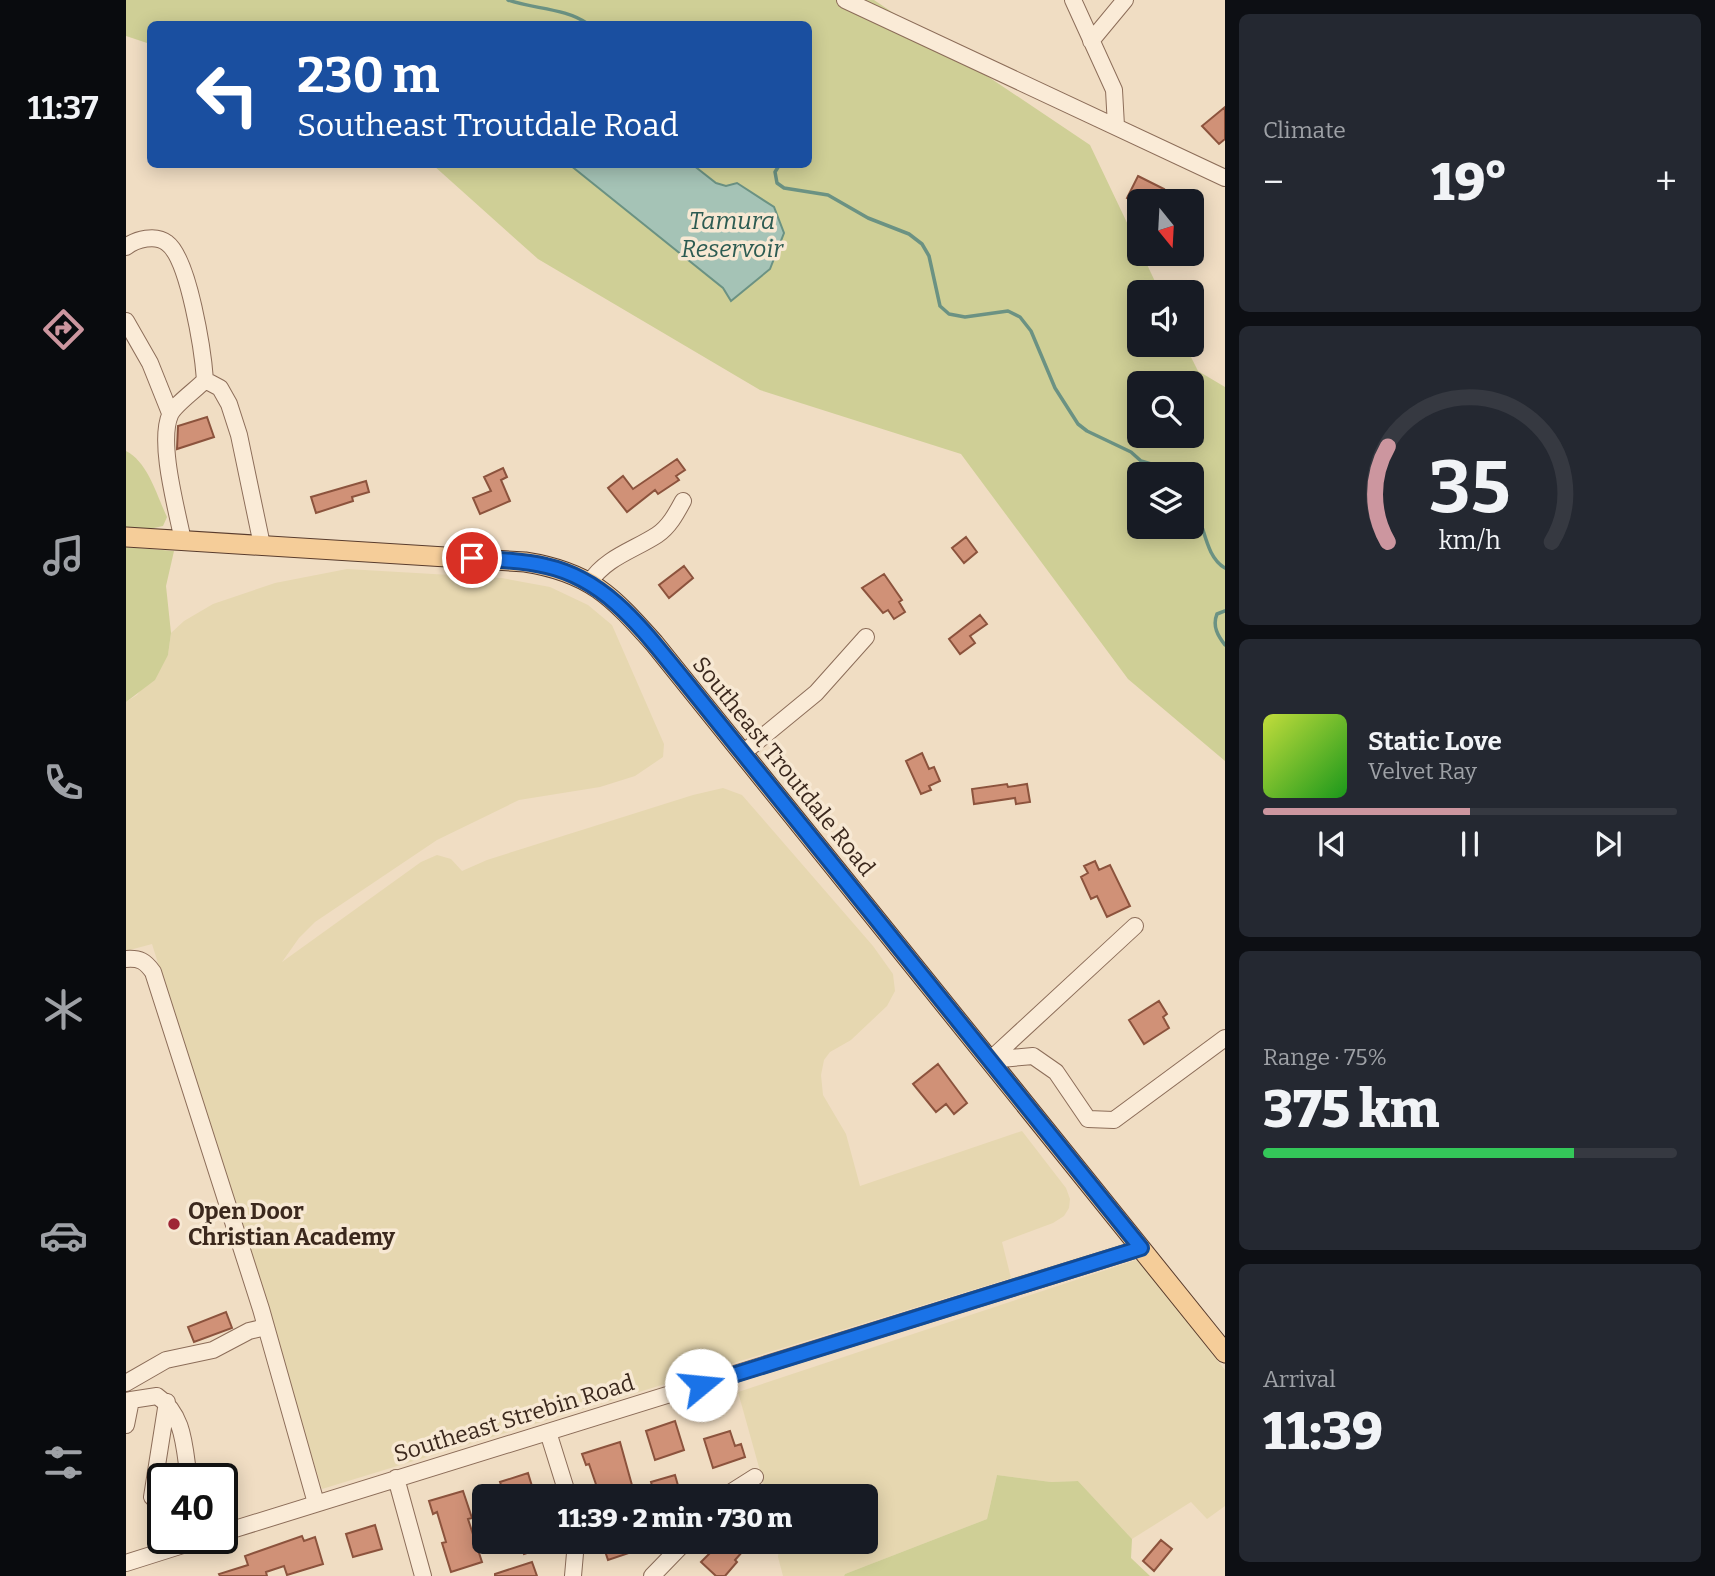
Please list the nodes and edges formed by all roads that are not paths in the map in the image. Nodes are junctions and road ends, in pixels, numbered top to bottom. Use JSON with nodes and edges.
{"nodes":[{"id":1,"x":845,"y":0,"type":"edge"},
{"id":2,"x":1073,"y":0,"type":"edge"},
{"id":3,"x":1125,"y":0,"type":"edge"},
{"id":4,"x":1091,"y":41,"type":"junction"},
{"id":5,"x":1116,"y":126,"type":"junction"},
{"id":6,"x":1225,"y":178,"type":"edge"},
{"id":7,"x":126,"y":247,"type":"edge"},
{"id":8,"x":126,"y":321,"type":"edge"},
{"id":9,"x":205,"y":380,"type":"junction"},
{"id":10,"x":170,"y":413,"type":"junction"},
{"id":11,"x":683,"y":501,"type":"dead end"},
{"id":12,"x":126,"y":537,"type":"edge"},
{"id":13,"x":183,"y":541,"type":"junction"},
{"id":14,"x":262,"y":545,"type":"junction"},
{"id":15,"x":590,"y":582,"type":"junction"},
{"id":16,"x":866,"y":637,"type":"dead end"},
{"id":17,"x":743,"y":753,"type":"junction"},
{"id":18,"x":1135,"y":926,"type":"dead end"},
{"id":19,"x":126,"y":959,"type":"edge"},
{"id":20,"x":1225,"y":1038,"type":"edge"},
{"id":21,"x":990,"y":1060,"type":"junction"},
{"id":22,"x":1141,"y":1248,"type":"junction"},
{"id":23,"x":266,"y":1327,"type":"junction"},
{"id":24,"x":1225,"y":1353,"type":"edge"},
{"id":25,"x":126,"y":1382,"type":"edge"},
{"id":26,"x":129,"y":1400,"type":"edge"},
{"id":27,"x":167,"y":1402,"type":"junction"},
{"id":28,"x":126,"y":1425,"type":"edge"},
{"id":29,"x":548,"y":1432,"type":"junction"},
{"id":30,"x":157,"y":1463,"type":"edge"},
{"id":31,"x":186,"y":1463,"type":"edge"},
{"id":32,"x":755,"y":1477,"type":"dead end"},
{"id":33,"x":396,"y":1478,"type":"junction"},
{"id":34,"x":564,"y":1484,"type":"edge"},
{"id":35,"x":744,"y":1484,"type":"edge"},
{"id":36,"x":316,"y":1503,"type":"junction"},
{"id":37,"x":238,"y":1528,"type":"edge"},
{"id":38,"x":154,"y":1554,"type":"edge"},
{"id":39,"x":575,"y":1554,"type":"edge"},
{"id":40,"x":673,"y":1554,"type":"edge"},
{"id":41,"x":126,"y":1563,"type":"edge"},
{"id":42,"x":424,"y":1576,"type":"edge"},
{"id":43,"x":573,"y":1576,"type":"edge"},
{"id":44,"x":652,"y":1576,"type":"edge"}],
"edges":[{"from":1,"to":5,"type":"street"},
{"from":2,"to":4,"type":"street"},
{"from":3,"to":4,"type":"street"},
{"from":4,"to":5,"type":"street"},
{"from":5,"to":6,"type":"street"},
{"from":7,"to":9,"type":"street"},
{"from":8,"to":10,"type":"street"},
{"from":9,"to":10,"type":"street"},
{"from":9,"to":14,"type":"street"},
{"from":10,"to":13,"type":"street"},
{"from":11,"to":15,"type":"street"},
{"from":12,"to":13,"type":"main road","name":"Southeast Troutdale Road"},
{"from":13,"to":14,"type":"main road","name":"Southeast Troutdale Road"},
{"from":14,"to":15,"type":"main road","name":"Southeast Troutdale Road"},
{"from":15,"to":17,"type":"main road","name":"Southeast Troutdale Road"},
{"from":16,"to":17,"type":"street"},
{"from":17,"to":21,"type":"main road","name":"Southeast Troutdale Road"},
{"from":18,"to":21,"type":"street"},
{"from":19,"to":23,"type":"street"},
{"from":20,"to":21,"type":"street"},
{"from":21,"to":22,"type":"main road","name":"Southeast Troutdale Road"},
{"from":22,"to":24,"type":"main road","name":"Southeast Troutdale Road"},
{"from":22,"to":29,"type":"street","name":"Southeast Strebin Road"},
{"from":23,"to":25,"type":"street"},
{"from":23,"to":36,"type":"street"},
{"from":26,"to":27,"type":"street"},
{"from":26,"to":28,"type":"street"},
{"from":27,"to":30,"type":"street"},
{"from":27,"to":31,"type":"street"},
{"from":29,"to":33,"type":"street","name":"Southeast Strebin Road"},
{"from":29,"to":34,"type":"street"},
{"from":32,"to":35,"type":"street"},
{"from":33,"to":36,"type":"street","name":"Southeast Strebin Road"},
{"from":33,"to":42,"type":"street"},
{"from":36,"to":37,"type":"street","name":"Southeast Strebin Road"},
{"from":38,"to":41,"type":"street"},
{"from":39,"to":43,"type":"street"},
{"from":40,"to":44,"type":"street"}]}
